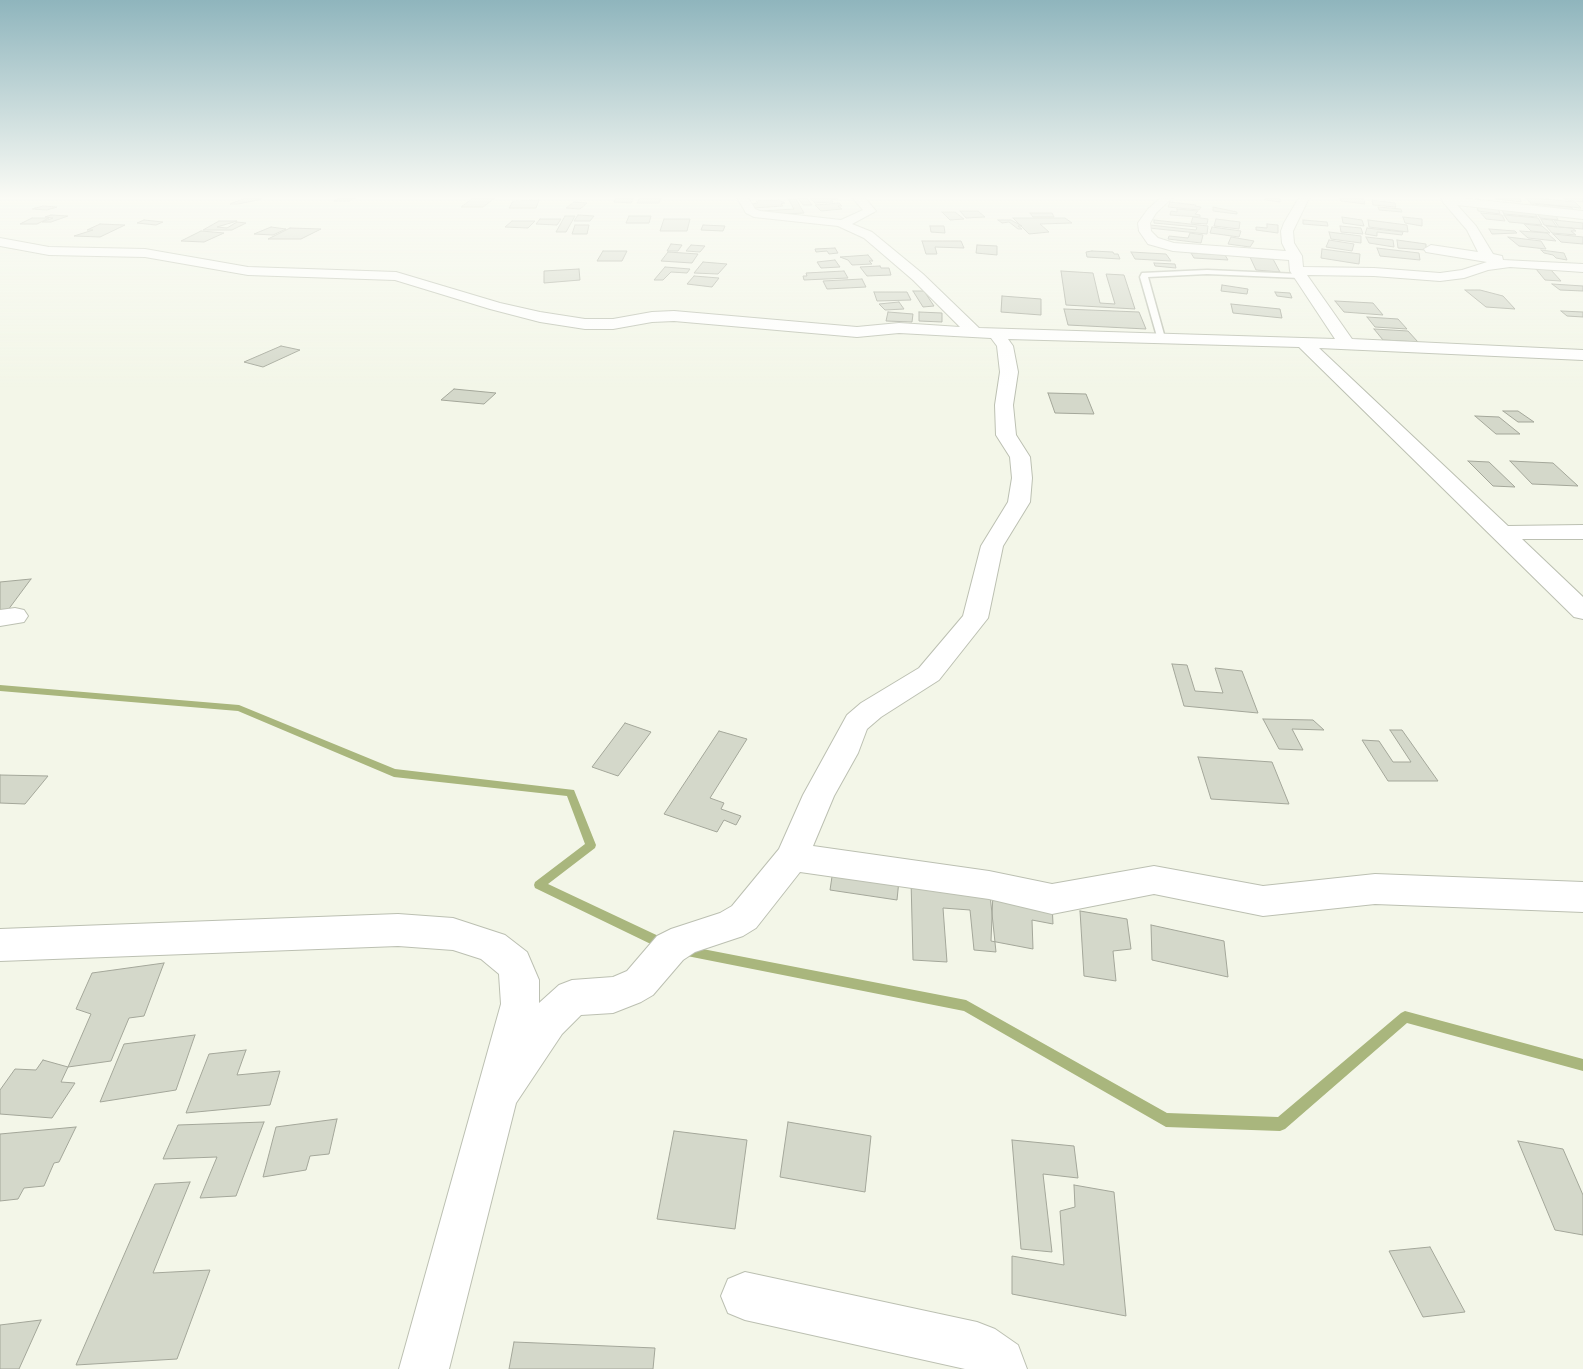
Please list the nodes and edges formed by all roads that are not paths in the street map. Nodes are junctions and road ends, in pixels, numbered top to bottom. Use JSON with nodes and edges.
{"nodes":[{"id":1,"x":190,"y":260,"type":"edge"},
{"id":2,"x":898,"y":260,"type":"edge"},
{"id":3,"x":1295,"y":260,"type":"edge"},
{"id":4,"x":1501,"y":260,"type":"edge"},
{"id":5,"x":1523,"y":263,"type":"junction"},
{"id":6,"x":1583,"y":268,"type":"edge"},
{"id":7,"x":1298,"y":273,"type":"junction"},
{"id":8,"x":986,"y":333,"type":"junction"},
{"id":9,"x":1160,"y":338,"type":"junction"},
{"id":10,"x":1304,"y":343,"type":"junction"},
{"id":11,"x":1347,"y":344,"type":"junction"},
{"id":12,"x":1583,"y":355,"type":"edge"},
{"id":13,"x":1502,"y":532,"type":"junction"},
{"id":14,"x":1583,"y":532,"type":"edge"},
{"id":15,"x":1583,"y":611,"type":"edge"},
{"id":16,"x":792,"y":857,"type":"junction"},
{"id":17,"x":1583,"y":896,"type":"edge"},
{"id":18,"x":0,"y":944,"type":"edge"},
{"id":19,"x":498,"y":1094,"type":"junction"},
{"id":20,"x":745,"y":1296,"type":"dead end"},
{"id":21,"x":424,"y":1369,"type":"edge"},
{"id":22,"x":1002,"y":1369,"type":"edge"}],
"edges":[{"from":1,"to":8,"type":"street"},
{"from":2,"to":8,"type":"street"},
{"from":3,"to":7,"type":"street"},
{"from":4,"to":5,"type":"street"},
{"from":5,"to":6,"type":"street"},
{"from":5,"to":7,"type":"street"},
{"from":7,"to":9,"type":"lane"},
{"from":7,"to":11,"type":"street"},
{"from":8,"to":9,"type":"street"},
{"from":8,"to":16,"type":"street"},
{"from":9,"to":10,"type":"street"},
{"from":10,"to":11,"type":"street"},
{"from":10,"to":13,"type":"street"},
{"from":11,"to":12,"type":"street"},
{"from":13,"to":14,"type":"street"},
{"from":13,"to":15,"type":"street"},
{"from":16,"to":17,"type":"street"},
{"from":16,"to":19,"type":"street"},
{"from":18,"to":19,"type":"street"},
{"from":19,"to":21,"type":"street"},
{"from":20,"to":22,"type":"street"}]}
